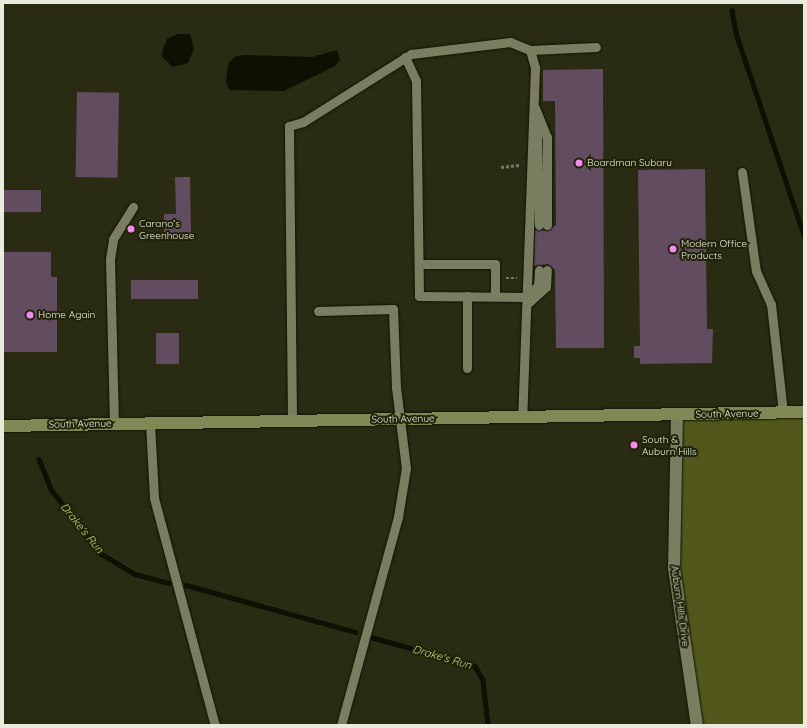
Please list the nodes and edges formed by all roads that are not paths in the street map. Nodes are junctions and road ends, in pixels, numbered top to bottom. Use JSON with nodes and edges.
{"nodes":[{"id":1,"x":596,"y":47,"type":"dead end"},
{"id":2,"x":530,"y":50,"type":"junction"},
{"id":3,"x":405,"y":57,"type":"junction"},
{"id":4,"x":533,"y":105,"type":"junction"},
{"id":5,"x":742,"y":172,"type":"dead end"},
{"id":6,"x":133,"y":207,"type":"dead end"},
{"id":7,"x":543,"y":225,"type":"dead end"},
{"id":8,"x":419,"y":264,"type":"junction"},
{"id":9,"x":543,"y":270,"type":"dead end"},
{"id":10,"x":467,"y":296,"type":"junction"},
{"id":11,"x":496,"y":296,"type":"junction"},
{"id":12,"x":527,"y":300,"type":"junction"},
{"id":13,"x":318,"y":311,"type":"dead end"},
{"id":14,"x":467,"y":368,"type":"dead end"},
{"id":15,"x":804,"y":412,"type":"edge"},
{"id":16,"x":783,"y":413,"type":"junction"},
{"id":17,"x":677,"y":414,"type":"junction"},
{"id":18,"x":522,"y":417,"type":"junction"},
{"id":19,"x":401,"y":419,"type":"junction"},
{"id":20,"x":292,"y":420,"type":"junction"},
{"id":21,"x":150,"y":423,"type":"junction"},
{"id":22,"x":114,"y":424,"type":"junction"},
{"id":23,"x":3,"y":426,"type":"edge"},
{"id":24,"x":215,"y":725,"type":"edge"},
{"id":25,"x":341,"y":725,"type":"edge"},
{"id":26,"x":697,"y":725,"type":"edge"}],
"edges":[{"from":1,"to":2,"type":"lane"},
{"from":2,"to":3,"type":"lane"},
{"from":2,"to":4,"type":"lane"},
{"from":3,"to":8,"type":"lane"},
{"from":3,"to":20,"type":"lane"},
{"from":4,"to":7,"type":"lane"},
{"from":4,"to":12,"type":"lane"},
{"from":5,"to":16,"type":"lane"},
{"from":6,"to":22,"type":"lane"},
{"from":8,"to":10,"type":"lane"},
{"from":8,"to":11,"type":"lane"},
{"from":9,"to":12,"type":"lane"},
{"from":10,"to":11,"type":"lane"},
{"from":10,"to":14,"type":"lane"},
{"from":11,"to":12,"type":"lane"},
{"from":12,"to":18,"type":"lane"},
{"from":13,"to":19,"type":"lane"},
{"from":15,"to":16,"type":"main road","name":"South Avenue"},
{"from":16,"to":17,"type":"main road","name":"South Avenue"},
{"from":17,"to":18,"type":"main road","name":"South Avenue"},
{"from":17,"to":26,"type":"street","name":"Auburn Hills Drive"},
{"from":18,"to":19,"type":"main road","name":"South Avenue"},
{"from":19,"to":20,"type":"main road","name":"South Avenue"},
{"from":19,"to":25,"type":"lane"},
{"from":20,"to":21,"type":"main road","name":"South Avenue"},
{"from":21,"to":22,"type":"main road","name":"South Avenue"},
{"from":21,"to":24,"type":"lane"},
{"from":22,"to":23,"type":"main road","name":"South Avenue"}]}
